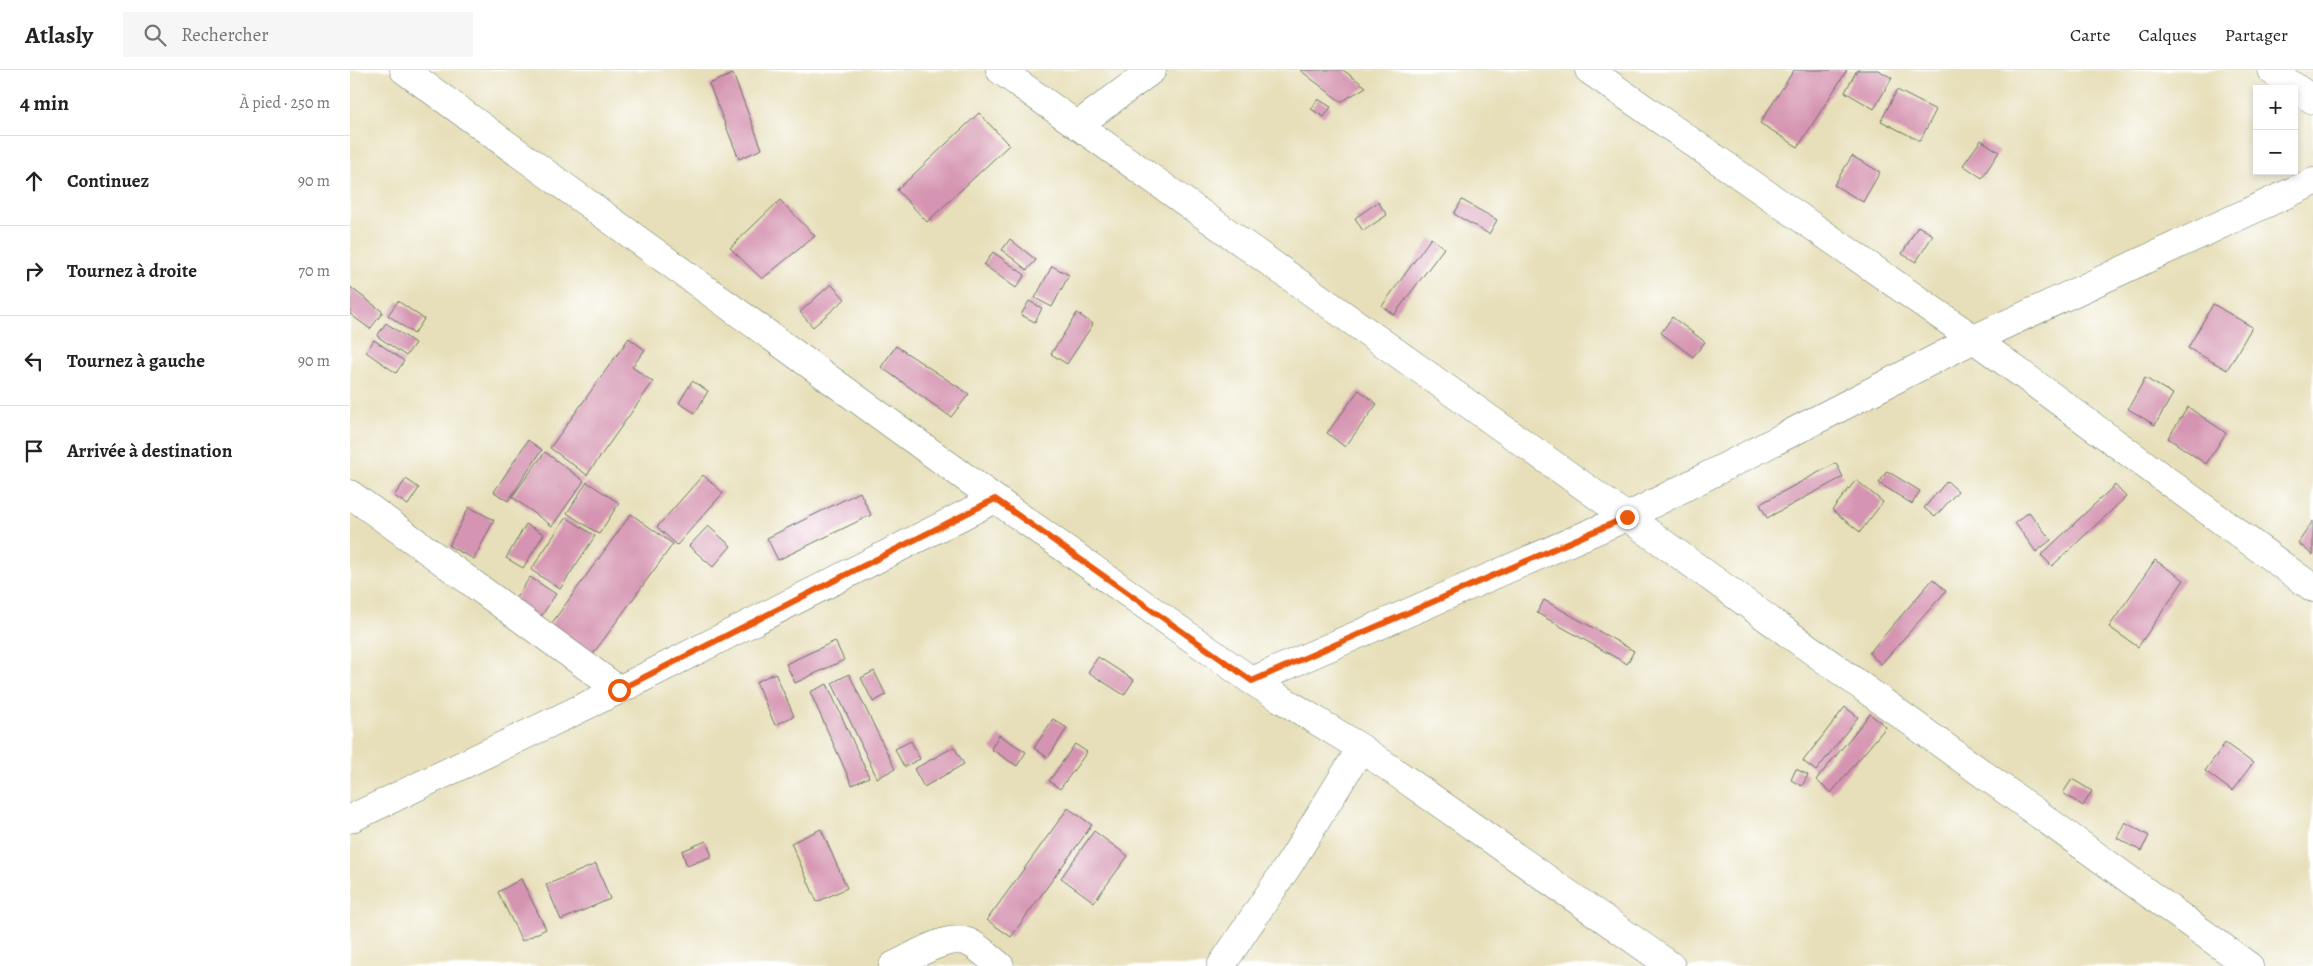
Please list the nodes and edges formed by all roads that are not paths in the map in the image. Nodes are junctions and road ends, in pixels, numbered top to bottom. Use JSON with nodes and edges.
{"nodes":[{"id":1,"x":404,"y":70,"type":"edge"},
{"id":2,"x":1000,"y":70,"type":"edge"},
{"id":3,"x":1152,"y":70,"type":"edge"},
{"id":4,"x":1589,"y":70,"type":"edge"},
{"id":5,"x":2271,"y":70,"type":"edge"},
{"id":6,"x":2313,"y":100,"type":"edge"},
{"id":7,"x":1078,"y":125,"type":"junction"},
{"id":8,"x":2313,"y":182,"type":"edge"},
{"id":9,"x":1974,"y":339,"type":"junction"},
{"id":10,"x":350,"y":494,"type":"edge"},
{"id":11,"x":995,"y":499,"type":"junction"},
{"id":12,"x":1627,"y":517,"type":"junction"},
{"id":13,"x":2313,"y":588,"type":"edge"},
{"id":14,"x":1252,"y":681,"type":"junction"},
{"id":15,"x":619,"y":690,"type":"junction"},
{"id":16,"x":1361,"y":748,"type":"junction"},
{"id":17,"x":350,"y":819,"type":"edge"},
{"id":18,"x":893,"y":966,"type":"edge"},
{"id":19,"x":1000,"y":966,"type":"edge"},
{"id":20,"x":1222,"y":966,"type":"edge"},
{"id":21,"x":1671,"y":966,"type":"edge"},
{"id":22,"x":2249,"y":966,"type":"edge"}],
"edges":[{"from":1,"to":11,"type":"street"},
{"from":2,"to":7,"type":"street"},
{"from":3,"to":7,"type":"street"},
{"from":4,"to":9,"type":"street"},
{"from":5,"to":6,"type":"street"},
{"from":7,"to":12,"type":"street"},
{"from":8,"to":9,"type":"street"},
{"from":9,"to":12,"type":"street"},
{"from":9,"to":13,"type":"street"},
{"from":10,"to":15,"type":"street"},
{"from":11,"to":14,"type":"street"},
{"from":11,"to":15,"type":"street"},
{"from":12,"to":14,"type":"street"},
{"from":12,"to":22,"type":"street"},
{"from":14,"to":16,"type":"street"},
{"from":15,"to":17,"type":"street"},
{"from":16,"to":20,"type":"street"},
{"from":16,"to":21,"type":"street"},
{"from":18,"to":19,"type":"street"}]}
